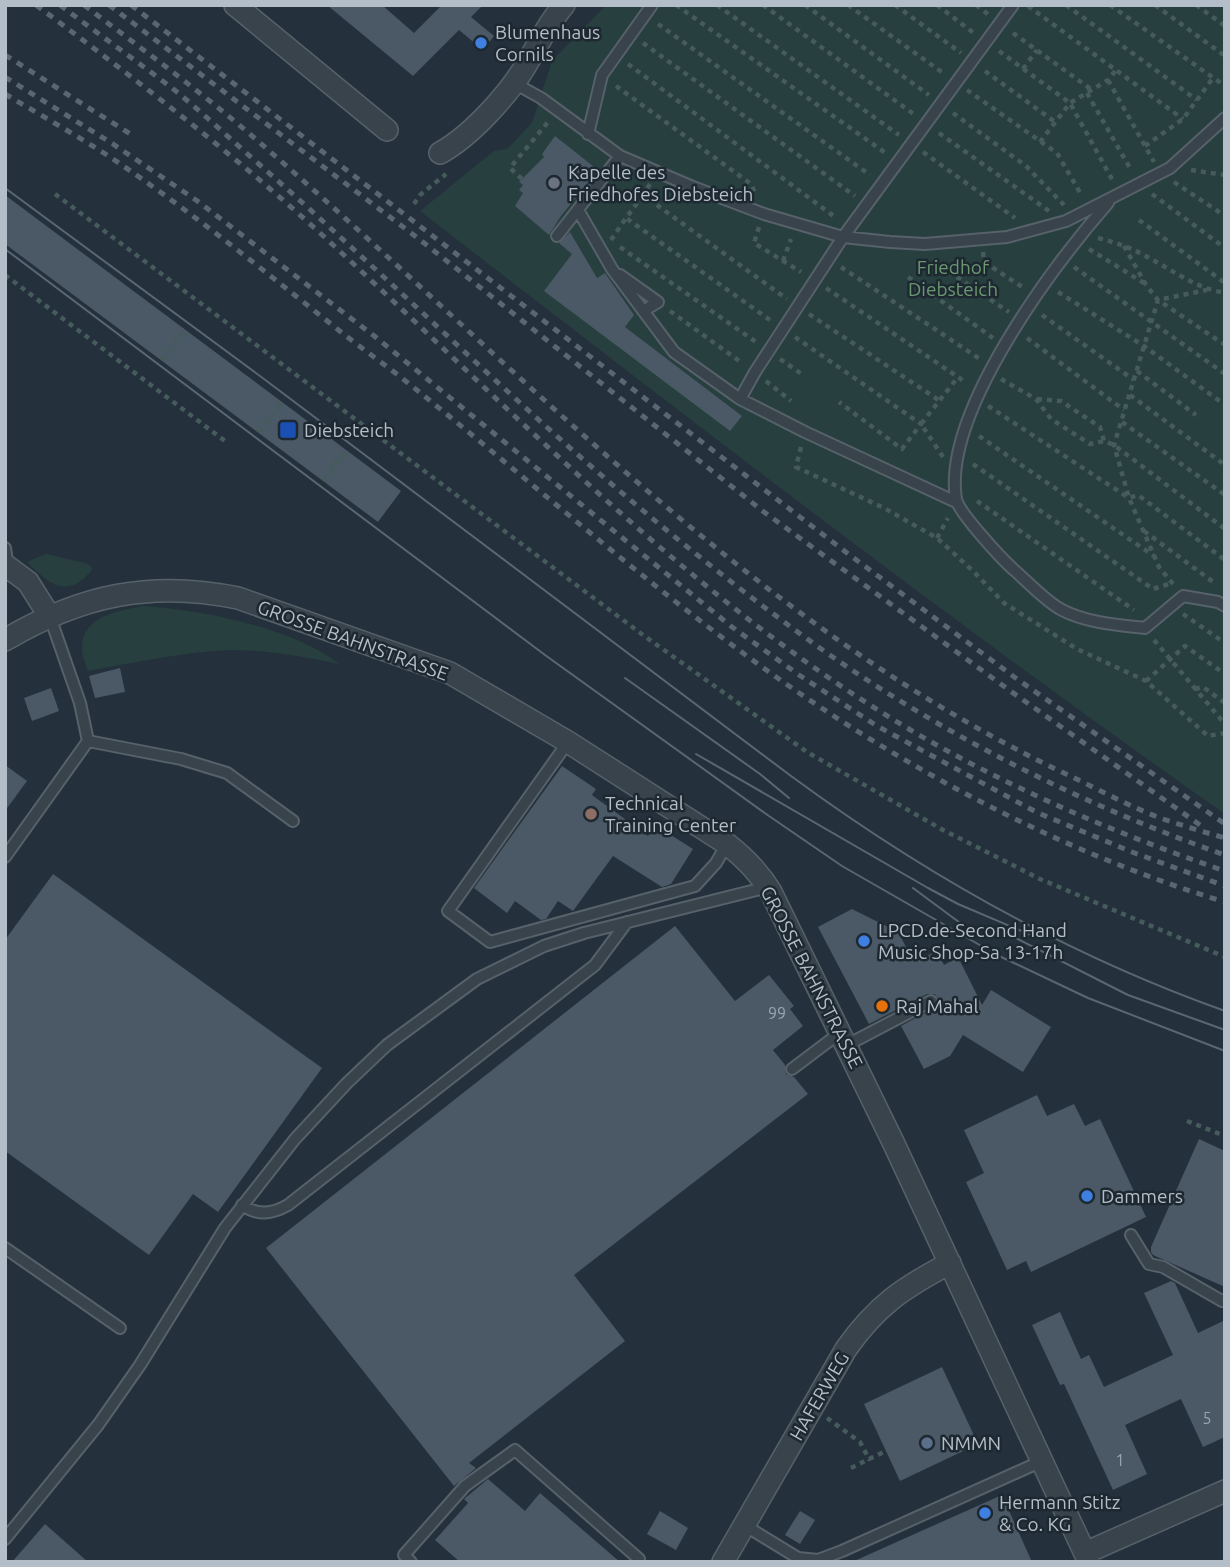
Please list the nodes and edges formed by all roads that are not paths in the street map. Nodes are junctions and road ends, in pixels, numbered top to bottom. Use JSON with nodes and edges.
{"nodes":[{"id":1,"x":235,"y":5,"type":"edge"},
{"id":2,"x":564,"y":5,"type":"edge"},
{"id":3,"x":1013,"y":5,"type":"edge"},
{"id":4,"x":648,"y":10,"type":"edge"},
{"id":5,"x":514,"y":83,"type":"junction"},
{"id":6,"x":1225,"y":118,"type":"edge"},
{"id":7,"x":387,"y":130,"type":"dead end"},
{"id":8,"x":589,"y":134,"type":"junction"},
{"id":9,"x":620,"y":156,"type":"junction"},
{"id":10,"x":446,"y":161,"type":"road end"},
{"id":11,"x":1116,"y":196,"type":"junction"},
{"id":12,"x":579,"y":210,"type":"junction"},
{"id":13,"x":846,"y":232,"type":"junction"},
{"id":14,"x":557,"y":236,"type":"dead end"},
{"id":15,"x":612,"y":269,"type":"junction"},
{"id":16,"x":643,"y":311,"type":"junction"},
{"id":17,"x":740,"y":399,"type":"junction"},
{"id":18,"x":957,"y":502,"type":"junction"},
{"id":19,"x":6,"y":560,"type":"edge"},
{"id":20,"x":1225,"y":590,"type":"edge"},
{"id":21,"x":1222,"y":604,"type":"edge"},
{"id":22,"x":50,"y":617,"type":"junction"},
{"id":23,"x":5,"y":640,"type":"edge"},
{"id":24,"x":88,"y":741,"type":"junction"},
{"id":25,"x":568,"y":742,"type":"junction"},
{"id":26,"x":293,"y":821,"type":"dead end"},
{"id":27,"x":727,"y":844,"type":"junction"},
{"id":28,"x":5,"y":857,"type":"edge"},
{"id":29,"x":768,"y":887,"type":"junction"},
{"id":30,"x":627,"y":922,"type":"junction"},
{"id":31,"x":931,"y":1001,"type":"dead end"},
{"id":32,"x":844,"y":1038,"type":"junction"},
{"id":33,"x":792,"y":1069,"type":"dead end"},
{"id":34,"x":242,"y":1205,"type":"junction"},
{"id":35,"x":1131,"y":1235,"type":"dead end"},
{"id":36,"x":5,"y":1248,"type":"edge"},
{"id":37,"x":950,"y":1263,"type":"junction"},
{"id":38,"x":1225,"y":1300,"type":"edge"},
{"id":39,"x":120,"y":1328,"type":"dead end"},
{"id":40,"x":1042,"y":1461,"type":"junction"},
{"id":41,"x":1225,"y":1491,"type":"edge"},
{"id":42,"x":744,"y":1525,"type":"junction"},
{"id":43,"x":5,"y":1539,"type":"edge"},
{"id":44,"x":1087,"y":1557,"type":"edge"},
{"id":45,"x":411,"y":1562,"type":"edge"},
{"id":46,"x":637,"y":1562,"type":"edge"},
{"id":47,"x":723,"y":1562,"type":"edge"}],
"edges":[{"from":1,"to":7,"type":"street"},
{"from":2,"to":5,"type":"street"},
{"from":3,"to":13,"type":"lane"},
{"from":4,"to":8,"type":"lane"},
{"from":5,"to":8,"type":"lane"},
{"from":5,"to":10,"type":"street"},
{"from":6,"to":11,"type":"lane"},
{"from":8,"to":9,"type":"lane"},
{"from":9,"to":12,"type":"lane"},
{"from":9,"to":13,"type":"lane"},
{"from":11,"to":13,"type":"lane"},
{"from":11,"to":18,"type":"lane"},
{"from":12,"to":14,"type":"lane"},
{"from":12,"to":15,"type":"lane"},
{"from":13,"to":17,"type":"lane"},
{"from":15,"to":16,"type":"lane"},
{"from":15,"to":16,"type":"lane"},
{"from":16,"to":17,"type":"lane"},
{"from":17,"to":18,"type":"lane"},
{"from":18,"to":21,"type":"lane"},
{"from":19,"to":22,"type":"street"},
{"from":20,"to":21,"type":"lane"},
{"from":22,"to":23,"type":"street","name":"GROSSE BAHNSTRASSE"},
{"from":22,"to":24,"type":"lane"},
{"from":22,"to":25,"type":"street","name":"GROSSE BAHNSTRASSE"},
{"from":24,"to":26,"type":"lane"},
{"from":24,"to":28,"type":"lane"},
{"from":25,"to":27,"type":"street","name":"GROSSE BAHNSTRASSE"},
{"from":25,"to":27,"type":"lane"},
{"from":27,"to":29,"type":"street","name":"GROSSE BAHNSTRASSE"},
{"from":29,"to":30,"type":"lane"},
{"from":29,"to":32,"type":"street","name":"GROSSE BAHNSTRASSE"},
{"from":30,"to":34,"type":"lane"},
{"from":30,"to":34,"type":"lane"},
{"from":31,"to":32,"type":"lane"},
{"from":32,"to":33,"type":"lane"},
{"from":32,"to":37,"type":"street","name":"GROSSE BAHNSTRASSE"},
{"from":34,"to":43,"type":"lane"},
{"from":35,"to":38,"type":"lane"},
{"from":36,"to":39,"type":"lane"},
{"from":37,"to":40,"type":"street","name":"GROSSE BAHNSTRASSE"},
{"from":37,"to":42,"type":"street","name":"HAFERWEG"},
{"from":40,"to":42,"type":"lane"},
{"from":40,"to":44,"type":"street","name":"GROSSE BAHNSTRASSE"},
{"from":41,"to":44,"type":"street"},
{"from":42,"to":47,"type":"street","name":"HAFERWEG"},
{"from":45,"to":46,"type":"lane"}]}
